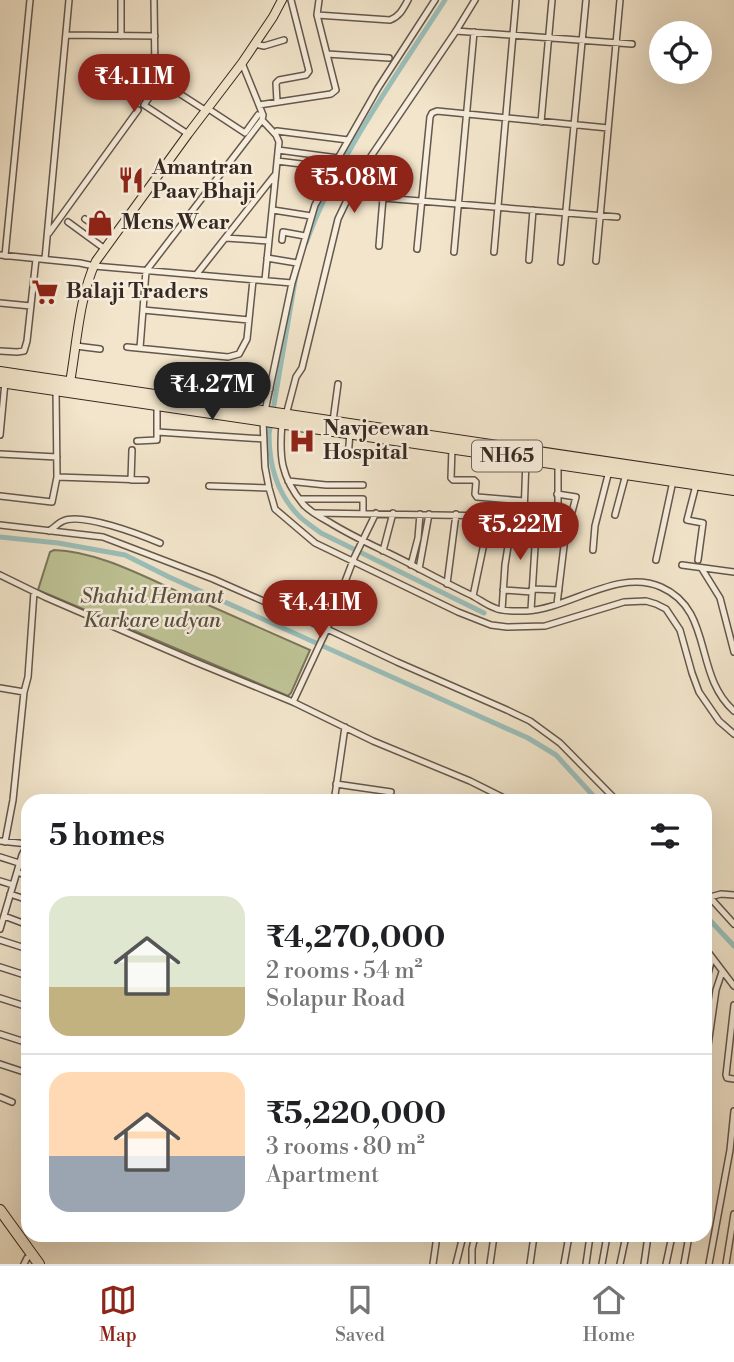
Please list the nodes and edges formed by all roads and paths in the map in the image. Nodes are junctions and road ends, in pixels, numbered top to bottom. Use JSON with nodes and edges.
{"nodes":[{"id":1,"x":30,"y":0,"type":"edge"},
{"id":2,"x":69,"y":0,"type":"edge"},
{"id":3,"x":121,"y":0,"type":"edge"},
{"id":4,"x":154,"y":0,"type":"edge"},
{"id":5,"x":282,"y":0,"type":"edge"},
{"id":6,"x":291,"y":0,"type":"edge"},
{"id":7,"x":318,"y":0,"type":"edge"},
{"id":8,"x":408,"y":0,"type":"edge"},
{"id":9,"x":435,"y":0,"type":"edge"},
{"id":10,"x":475,"y":0,"type":"edge"},
{"id":11,"x":516,"y":0,"type":"edge"},
{"id":12,"x":552,"y":0,"type":"edge"},
{"id":13,"x":586,"y":0,"type":"edge"},
{"id":14,"x":620,"y":0,"type":"edge"},
{"id":15,"x":317,"y":15,"type":"junction"},
{"id":16,"x":456,"y":31,"type":"junction"},
{"id":17,"x":474,"y":32,"type":"junction"},
{"id":18,"x":67,"y":35,"type":"junction"},
{"id":19,"x":514,"y":35,"type":"junction"},
{"id":20,"x":121,"y":36,"type":"junction"},
{"id":21,"x":155,"y":36,"type":"junction"},
{"id":22,"x":549,"y":38,"type":"junction"},
{"id":23,"x":284,"y":40,"type":"dead end"},
{"id":24,"x":582,"y":40,"type":"junction"},
{"id":25,"x":616,"y":43,"type":"junction"},
{"id":26,"x":255,"y":44,"type":"junction"},
{"id":27,"x":632,"y":44,"type":"dead end"},
{"id":28,"x":327,"y":54,"type":"junction"},
{"id":29,"x":389,"y":58,"type":"dead end"},
{"id":30,"x":242,"y":63,"type":"junction"},
{"id":31,"x":158,"y":84,"type":"dead end"},
{"id":32,"x":277,"y":102,"type":"junction"},
{"id":33,"x":259,"y":105,"type":"junction"},
{"id":34,"x":206,"y":109,"type":"junction"},
{"id":35,"x":138,"y":110,"type":"dead end"},
{"id":36,"x":466,"y":115,"type":"junction"},
{"id":37,"x":260,"y":117,"type":"junction"},
{"id":38,"x":506,"y":119,"type":"junction"},
{"id":39,"x":541,"y":122,"type":"junction"},
{"id":40,"x":574,"y":125,"type":"junction"},
{"id":41,"x":608,"y":128,"type":"junction"},
{"id":42,"x":277,"y":131,"type":"dead end"},
{"id":43,"x":188,"y":134,"type":"junction"},
{"id":44,"x":348,"y":140,"type":"junction"},
{"id":45,"x":278,"y":150,"type":"junction"},
{"id":46,"x":338,"y":158,"type":"junction"},
{"id":47,"x":277,"y":161,"type":"junction"},
{"id":48,"x":334,"y":168,"type":"junction"},
{"id":49,"x":276,"y":174,"type":"junction"},
{"id":50,"x":351,"y":192,"type":"junction"},
{"id":51,"x":383,"y":198,"type":"junction"},
{"id":52,"x":422,"y":201,"type":"junction"},
{"id":53,"x":458,"y":204,"type":"junction"},
{"id":54,"x":498,"y":207,"type":"junction"},
{"id":55,"x":272,"y":210,"type":"junction"},
{"id":56,"x":533,"y":210,"type":"junction"},
{"id":57,"x":566,"y":213,"type":"junction"},
{"id":58,"x":311,"y":216,"type":"junction"},
{"id":59,"x":600,"y":216,"type":"junction"},
{"id":60,"x":618,"y":217,"type":"dead end"},
{"id":61,"x":85,"y":219,"type":"dead end"},
{"id":62,"x":68,"y":222,"type":"dead end"},
{"id":63,"x":47,"y":235,"type":"junction"},
{"id":64,"x":304,"y":236,"type":"junction"},
{"id":65,"x":226,"y":237,"type":"junction"},
{"id":66,"x":113,"y":238,"type":"junction"},
{"id":67,"x":282,"y":240,"type":"dead end"},
{"id":68,"x":269,"y":241,"type":"junction"},
{"id":69,"x":379,"y":246,"type":"dead end"},
{"id":70,"x":105,"y":249,"type":"junction"},
{"id":71,"x":417,"y":249,"type":"dead end"},
{"id":72,"x":454,"y":252,"type":"dead end"},
{"id":73,"x":494,"y":252,"type":"dead end"},
{"id":74,"x":3,"y":256,"type":"edge"},
{"id":75,"x":267,"y":258,"type":"junction"},
{"id":76,"x":36,"y":259,"type":"junction"},
{"id":77,"x":45,"y":259,"type":"junction"},
{"id":78,"x":529,"y":260,"type":"dead end"},
{"id":79,"x":596,"y":261,"type":"dead end"},
{"id":80,"x":561,"y":262,"type":"dead end"},
{"id":81,"x":297,"y":263,"type":"junction"},
{"id":82,"x":94,"y":266,"type":"junction"},
{"id":83,"x":146,"y":271,"type":"junction"},
{"id":84,"x":196,"y":275,"type":"junction"},
{"id":85,"x":253,"y":280,"type":"junction"},
{"id":86,"x":265,"y":280,"type":"junction"},
{"id":87,"x":292,"y":283,"type":"junction"},
{"id":88,"x":0,"y":303,"type":"edge"},
{"id":89,"x":31,"y":306,"type":"junction"},
{"id":90,"x":143,"y":310,"type":"junction"},
{"id":91,"x":249,"y":320,"type":"junction"},
{"id":92,"x":76,"y":346,"type":"junction"},
{"id":93,"x":127,"y":347,"type":"dead end"},
{"id":94,"x":140,"y":348,"type":"junction"},
{"id":95,"x":100,"y":349,"type":"dead end"},
{"id":96,"x":0,"y":351,"type":"edge"},
{"id":97,"x":2,"y":379,"type":"edge"},
{"id":98,"x":200,"y":383,"type":"dead end"},
{"id":99,"x":338,"y":384,"type":"dead end"},
{"id":100,"x":69,"y":387,"type":"junction"},
{"id":101,"x":56,"y":389,"type":"junction"},
{"id":102,"x":270,"y":389,"type":"junction"},
{"id":103,"x":157,"y":404,"type":"junction"},
{"id":104,"x":265,"y":416,"type":"junction"},
{"id":105,"x":283,"y":418,"type":"junction"},
{"id":106,"x":332,"y":421,"type":"junction"},
{"id":107,"x":157,"y":432,"type":"junction"},
{"id":108,"x":350,"y":433,"type":"junction"},
{"id":109,"x":0,"y":435,"type":"edge"},
{"id":110,"x":264,"y":439,"type":"junction"},
{"id":111,"x":138,"y":441,"type":"dead end"},
{"id":112,"x":452,"y":448,"type":"junction"},
{"id":113,"x":132,"y":450,"type":"dead end"},
{"id":114,"x":0,"y":454,"type":"edge"},
{"id":115,"x":57,"y":457,"type":"junction"},
{"id":116,"x":348,"y":457,"type":"dead end"},
{"id":117,"x":526,"y":459,"type":"junction"},
{"id":118,"x":558,"y":464,"type":"junction"},
{"id":119,"x":609,"y":471,"type":"junction"},
{"id":120,"x":626,"y":474,"type":"junction"},
{"id":121,"x":57,"y":477,"type":"junction"},
{"id":122,"x":131,"y":480,"type":"junction"},
{"id":123,"x":146,"y":480,"type":"dead end"},
{"id":124,"x":288,"y":481,"type":"junction"},
{"id":125,"x":673,"y":481,"type":"junction"},
{"id":126,"x":734,"y":481,"type":"edge"},
{"id":127,"x":363,"y":485,"type":"dead end"},
{"id":128,"x":696,"y":485,"type":"junction"},
{"id":129,"x":209,"y":486,"type":"dead end"},
{"id":130,"x":269,"y":488,"type":"junction"},
{"id":131,"x":734,"y":490,"type":"edge"},
{"id":132,"x":557,"y":494,"type":"junction"},
{"id":133,"x":0,"y":496,"type":"edge"},
{"id":134,"x":299,"y":499,"type":"junction"},
{"id":135,"x":524,"y":501,"type":"junction"},
{"id":136,"x":313,"y":513,"type":"junction"},
{"id":137,"x":363,"y":513,"type":"junction"},
{"id":138,"x":376,"y":513,"type":"junction"},
{"id":139,"x":393,"y":513,"type":"junction"},
{"id":140,"x":420,"y":514,"type":"junction"},
{"id":141,"x":429,"y":514,"type":"junction"},
{"id":142,"x":456,"y":514,"type":"junction"},
{"id":143,"x":490,"y":514,"type":"junction"},
{"id":144,"x":513,"y":515,"type":"junction"},
{"id":145,"x":524,"y":515,"type":"junction"},
{"id":146,"x":537,"y":515,"type":"junction"},
{"id":147,"x":615,"y":515,"type":"dead end"},
{"id":148,"x":0,"y":524,"type":"edge"},
{"id":149,"x":49,"y":531,"type":"junction"},
{"id":150,"x":536,"y":531,"type":"junction"},
{"id":151,"x":565,"y":538,"type":"junction"},
{"id":152,"x":160,"y":543,"type":"dead end"},
{"id":153,"x":362,"y":544,"type":"junction"},
{"id":154,"x":593,"y":550,"type":"dead end"},
{"id":155,"x":383,"y":551,"type":"junction"},
{"id":156,"x":354,"y":559,"type":"junction"},
{"id":157,"x":656,"y":560,"type":"dead end"},
{"id":158,"x":698,"y":560,"type":"dead end"},
{"id":159,"x":411,"y":565,"type":"junction"},
{"id":160,"x":682,"y":565,"type":"dead end"},
{"id":161,"x":419,"y":569,"type":"junction"},
{"id":162,"x":702,"y":569,"type":"junction"},
{"id":163,"x":734,"y":572,"type":"edge"},
{"id":164,"x":0,"y":575,"type":"edge"},
{"id":165,"x":447,"y":584,"type":"junction"},
{"id":166,"x":503,"y":590,"type":"junction"},
{"id":167,"x":532,"y":590,"type":"junction"},
{"id":168,"x":559,"y":590,"type":"junction"},
{"id":169,"x":34,"y":592,"type":"junction"},
{"id":170,"x":473,"y":596,"type":"junction"},
{"id":171,"x":557,"y":604,"type":"junction"},
{"id":172,"x":502,"y":610,"type":"junction"},
{"id":173,"x":531,"y":610,"type":"junction"},
{"id":174,"x":327,"y":631,"type":"junction"},
{"id":175,"x":734,"y":652,"type":"edge"},
{"id":176,"x":0,"y":688,"type":"edge"},
{"id":177,"x":24,"y":692,"type":"junction"},
{"id":178,"x":293,"y":702,"type":"junction"},
{"id":179,"x":734,"y":711,"type":"edge"},
{"id":180,"x":345,"y":727,"type":"junction"},
{"id":181,"x":734,"y":734,"type":"edge"},
{"id":182,"x":336,"y":785,"type":"junction"},
{"id":183,"x":391,"y":792,"type":"dead end"},
{"id":184,"x":335,"y":794,"type":"edge"},
{"id":185,"x":496,"y":794,"type":"edge"},
{"id":186,"x":610,"y":794,"type":"edge"},
{"id":187,"x":3,"y":842,"type":"edge"},
{"id":188,"x":21,"y":843,"type":"edge"},
{"id":189,"x":0,"y":857,"type":"edge"},
{"id":190,"x":21,"y":860,"type":"edge"},
{"id":191,"x":19,"y":863,"type":"junction"},
{"id":192,"x":17,"y":872,"type":"junction"},
{"id":193,"x":21,"y":873,"type":"edge"},
{"id":194,"x":0,"y":881,"type":"edge"},
{"id":195,"x":13,"y":885,"type":"junction"},
{"id":196,"x":10,"y":894,"type":"junction"},
{"id":197,"x":712,"y":895,"type":"edge"},
{"id":198,"x":734,"y":895,"type":"edge"},
{"id":199,"x":21,"y":898,"type":"edge"},
{"id":200,"x":712,"y":899,"type":"edge"},
{"id":201,"x":3,"y":906,"type":"edge"},
{"id":202,"x":4,"y":916,"type":"junction"},
{"id":203,"x":21,"y":922,"type":"edge"},
{"id":204,"x":734,"y":923,"type":"edge"},
{"id":205,"x":0,"y":929,"type":"edge"},
{"id":206,"x":0,"y":940,"type":"edge"},
{"id":207,"x":21,"y":947,"type":"edge"},
{"id":208,"x":712,"y":958,"type":"edge"},
{"id":209,"x":0,"y":967,"type":"edge"},
{"id":210,"x":722,"y":971,"type":"junction"},
{"id":211,"x":21,"y":974,"type":"edge"},
{"id":212,"x":734,"y":986,"type":"edge"},
{"id":213,"x":0,"y":998,"type":"edge"},
{"id":214,"x":21,"y":1005,"type":"edge"},
{"id":215,"x":734,"y":1005,"type":"edge"},
{"id":216,"x":712,"y":1015,"type":"edge"},
{"id":217,"x":0,"y":1034,"type":"edge"},
{"id":218,"x":21,"y":1041,"type":"edge"},
{"id":219,"x":0,"y":1064,"type":"edge"},
{"id":220,"x":21,"y":1071,"type":"edge"},
{"id":221,"x":734,"y":1079,"type":"edge"},
{"id":222,"x":0,"y":1097,"type":"edge"},
{"id":223,"x":12,"y":1102,"type":"dead end"},
{"id":224,"x":734,"y":1111,"type":"edge"},
{"id":225,"x":0,"y":1210,"type":"edge"},
{"id":226,"x":734,"y":1213,"type":"edge"},
{"id":227,"x":3,"y":1221,"type":"edge"},
{"id":228,"x":436,"y":1242,"type":"edge"},
{"id":229,"x":462,"y":1242,"type":"edge"},
{"id":230,"x":474,"y":1242,"type":"edge"},
{"id":231,"x":493,"y":1242,"type":"edge"},
{"id":232,"x":533,"y":1242,"type":"edge"},
{"id":233,"x":568,"y":1242,"type":"edge"},
{"id":234,"x":589,"y":1242,"type":"edge"},
{"id":235,"x":606,"y":1242,"type":"edge"},
{"id":236,"x":625,"y":1242,"type":"edge"},
{"id":237,"x":647,"y":1242,"type":"edge"},
{"id":238,"x":671,"y":1242,"type":"edge"},
{"id":239,"x":688,"y":1242,"type":"edge"},
{"id":240,"x":27,"y":1262,"type":"edge"},
{"id":241,"x":39,"y":1264,"type":"edge"},
{"id":242,"x":433,"y":1264,"type":"edge"},
{"id":243,"x":456,"y":1264,"type":"edge"},
{"id":244,"x":471,"y":1264,"type":"edge"},
{"id":245,"x":490,"y":1264,"type":"edge"},
{"id":246,"x":530,"y":1264,"type":"edge"},
{"id":247,"x":564,"y":1264,"type":"edge"},
{"id":248,"x":586,"y":1264,"type":"edge"},
{"id":249,"x":602,"y":1264,"type":"edge"},
{"id":250,"x":620,"y":1264,"type":"edge"},
{"id":251,"x":644,"y":1264,"type":"edge"},
{"id":252,"x":666,"y":1264,"type":"edge"},
{"id":253,"x":684,"y":1264,"type":"edge"},
{"id":254,"x":709,"y":1264,"type":"edge"},
{"id":255,"x":726,"y":1264,"type":"edge"}],
"edges":[{"from":1,"to":74,"type":"street"},
{"from":2,"to":18,"type":"street"},
{"from":3,"to":20,"type":"street"},
{"from":4,"to":21,"type":"street"},
{"from":5,"to":26,"type":"main road"},
{"from":6,"to":32,"type":"street"},
{"from":7,"to":15,"type":"street"},
{"from":8,"to":15,"type":"street"},
{"from":9,"to":44,"type":"street"},
{"from":10,"to":16,"type":"street"},
{"from":11,"to":19,"type":"street"},
{"from":12,"to":22,"type":"street"},
{"from":13,"to":24,"type":"street"},
{"from":14,"to":25,"type":"street"},
{"from":15,"to":28,"type":"street"},
{"from":16,"to":17,"type":"street"},
{"from":16,"to":50,"type":"street"},
{"from":17,"to":19,"type":"street"},
{"from":17,"to":36,"type":"street"},
{"from":18,"to":20,"type":"street"},
{"from":18,"to":63,"type":"street"},
{"from":19,"to":22,"type":"street"},
{"from":19,"to":38,"type":"street"},
{"from":20,"to":21,"type":"street"},
{"from":21,"to":34,"type":"street"},
{"from":22,"to":24,"type":"street"},
{"from":22,"to":39,"type":"street"},
{"from":23,"to":26,"type":"street"},
{"from":24,"to":25,"type":"street"},
{"from":24,"to":40,"type":"street"},
{"from":25,"to":27,"type":"street"},
{"from":25,"to":41,"type":"street"},
{"from":26,"to":30,"type":"main road"},
{"from":28,"to":29,"type":"street"},
{"from":28,"to":32,"type":"street"},
{"from":30,"to":33,"type":"street"},
{"from":30,"to":34,"type":"main road"},
{"from":31,"to":43,"type":"street"},
{"from":32,"to":33,"type":"street"},
{"from":33,"to":37,"type":"street"},
{"from":34,"to":37,"type":"street"},
{"from":34,"to":43,"type":"main road"},
{"from":35,"to":63,"type":"street"},
{"from":36,"to":38,"type":"street"},
{"from":36,"to":52,"type":"street"},
{"from":36,"to":53,"type":"street"},
{"from":37,"to":45,"type":"street"},
{"from":37,"to":83,"type":"street"},
{"from":38,"to":39,"type":"street"},
{"from":38,"to":54,"type":"street"},
{"from":39,"to":40,"type":"street"},
{"from":40,"to":41,"type":"street"},
{"from":40,"to":57,"type":"street"},
{"from":41,"to":59,"type":"street"},
{"from":42,"to":44,"type":"street"},
{"from":43,"to":66,"type":"main road"},
{"from":44,"to":46,"type":"street"},
{"from":45,"to":46,"type":"street"},
{"from":45,"to":47,"type":"street"},
{"from":46,"to":48,"type":"street"},
{"from":47,"to":48,"type":"street"},
{"from":47,"to":49,"type":"street"},
{"from":48,"to":58,"type":"street"},
{"from":49,"to":55,"type":"street"},
{"from":49,"to":65,"type":"street"},
{"from":50,"to":51,"type":"street"},
{"from":50,"to":105,"type":"street"},
{"from":51,"to":52,"type":"street"},
{"from":51,"to":69,"type":"street"},
{"from":52,"to":53,"type":"street"},
{"from":52,"to":71,"type":"street"},
{"from":53,"to":54,"type":"street"},
{"from":53,"to":72,"type":"street"},
{"from":54,"to":56,"type":"street"},
{"from":54,"to":73,"type":"street"},
{"from":55,"to":58,"type":"street"},
{"from":55,"to":68,"type":"street"},
{"from":56,"to":57,"type":"street"},
{"from":56,"to":78,"type":"street"},
{"from":57,"to":59,"type":"street"},
{"from":57,"to":80,"type":"street"},
{"from":58,"to":64,"type":"street"},
{"from":59,"to":60,"type":"street"},
{"from":59,"to":79,"type":"street"},
{"from":61,"to":66,"type":"street"},
{"from":62,"to":70,"type":"street"},
{"from":63,"to":77,"type":"street"},
{"from":64,"to":67,"type":"street"},
{"from":64,"to":81,"type":"street"},
{"from":65,"to":68,"type":"street"},
{"from":65,"to":84,"type":"street"},
{"from":66,"to":70,"type":"main road"},
{"from":68,"to":75,"type":"street"},
{"from":70,"to":82,"type":"main road"},
{"from":74,"to":76,"type":"street"},
{"from":75,"to":81,"type":"street"},
{"from":75,"to":86,"type":"street"},
{"from":76,"to":77,"type":"street"},
{"from":76,"to":89,"type":"street"},
{"from":77,"to":82,"type":"street"},
{"from":81,"to":87,"type":"street"},
{"from":82,"to":83,"type":"street"},
{"from":82,"to":92,"type":"main road"},
{"from":83,"to":84,"type":"street"},
{"from":83,"to":90,"type":"street"},
{"from":84,"to":85,"type":"street"},
{"from":85,"to":86,"type":"street"},
{"from":85,"to":91,"type":"street"},
{"from":86,"to":87,"type":"street"},
{"from":87,"to":102,"type":"street"},
{"from":88,"to":89,"type":"street"},
{"from":89,"to":96,"type":"street"},
{"from":90,"to":91,"type":"street"},
{"from":90,"to":94,"type":"street"},
{"from":91,"to":94,"type":"street"},
{"from":92,"to":95,"type":"street"},
{"from":92,"to":100,"type":"main road"},
{"from":93,"to":94,"type":"street"},
{"from":97,"to":100,"type":"highway","number":"NH65"},
{"from":97,"to":101,"type":"highway","number":"NH65"},
{"from":97,"to":109,"type":"street"},
{"from":98,"to":102,"type":"street"},
{"from":99,"to":106,"type":"street"},
{"from":100,"to":101,"type":"highway","number":"NH65"},
{"from":100,"to":103,"type":"highway","number":"NH65"},
{"from":100,"to":104,"type":"highway","number":"NH65"},
{"from":101,"to":115,"type":"street"},
{"from":102,"to":104,"type":"street"},
{"from":103,"to":104,"type":"highway","number":"NH65"},
{"from":103,"to":107,"type":"street"},
{"from":104,"to":105,"type":"highway","number":"NH65"},
{"from":104,"to":110,"type":"street"},
{"from":105,"to":106,"type":"highway","number":"NH65"},
{"from":105,"to":108,"type":"highway","number":"NH65"},
{"from":105,"to":124,"type":"street"},
{"from":106,"to":126,"type":"highway","number":"NH65"},
{"from":107,"to":110,"type":"street"},
{"from":107,"to":111,"type":"street"},
{"from":108,"to":112,"type":"highway","number":"NH65"},
{"from":108,"to":116,"type":"street"},
{"from":110,"to":130,"type":"street"},
{"from":112,"to":117,"type":"highway","number":"NH65"},
{"from":112,"to":135,"type":"street"},
{"from":113,"to":122,"type":"street"},
{"from":114,"to":115,"type":"street"},
{"from":115,"to":121,"type":"street"},
{"from":117,"to":118,"type":"highway","number":"NH65"},
{"from":117,"to":135,"type":"street"},
{"from":118,"to":119,"type":"highway","number":"NH65"},
{"from":118,"to":132,"type":"street"},
{"from":119,"to":120,"type":"highway","number":"NH65"},
{"from":119,"to":154,"type":"street"},
{"from":120,"to":125,"type":"highway","number":"NH65"},
{"from":120,"to":147,"type":"street"},
{"from":121,"to":122,"type":"street"},
{"from":121,"to":133,"type":"street"},
{"from":122,"to":123,"type":"street"},
{"from":124,"to":127,"type":"street"},
{"from":124,"to":134,"type":"street"},
{"from":125,"to":128,"type":"highway","number":"NH65"},
{"from":125,"to":157,"type":"street"},
{"from":128,"to":131,"type":"highway","number":"NH65"},
{"from":128,"to":158,"type":"street"},
{"from":129,"to":130,"type":"street"},
{"from":130,"to":156,"type":"street"},
{"from":132,"to":132,"type":"street"},
{"from":134,"to":136,"type":"street"},
{"from":134,"to":137,"type":"street"},
{"from":135,"to":145,"type":"street"},
{"from":136,"to":137,"type":"street"},
{"from":136,"to":153,"type":"street"},
{"from":137,"to":138,"type":"street"},
{"from":138,"to":139,"type":"street"},
{"from":138,"to":153,"type":"street"},
{"from":139,"to":140,"type":"street"},
{"from":139,"to":155,"type":"street"},
{"from":140,"to":141,"type":"street"},
{"from":140,"to":159,"type":"street"},
{"from":141,"to":142,"type":"street"},
{"from":141,"to":161,"type":"street"},
{"from":142,"to":143,"type":"street"},
{"from":142,"to":165,"type":"street"},
{"from":143,"to":144,"type":"street"},
{"from":143,"to":170,"type":"street"},
{"from":144,"to":145,"type":"street"},
{"from":144,"to":166,"type":"street"},
{"from":145,"to":146,"type":"street"},
{"from":146,"to":150,"type":"street"},
{"from":146,"to":151,"type":"street"},
{"from":148,"to":149,"type":"street"},
{"from":149,"to":152,"type":"street"},
{"from":149,"to":174,"type":"street"},
{"from":150,"to":151,"type":"street"},
{"from":150,"to":167,"type":"street"},
{"from":151,"to":168,"type":"street"},
{"from":153,"to":155,"type":"street"},
{"from":153,"to":156,"type":"street"},
{"from":155,"to":159,"type":"street"},
{"from":156,"to":174,"type":"street"},
{"from":156,"to":181,"type":"street"},
{"from":159,"to":161,"type":"street"},
{"from":160,"to":162,"type":"street"},
{"from":161,"to":165,"type":"street"},
{"from":162,"to":163,"type":"street"},
{"from":162,"to":175,"type":"street"},
{"from":164,"to":169,"type":"street"},
{"from":165,"to":170,"type":"street"},
{"from":166,"to":167,"type":"street"},
{"from":166,"to":172,"type":"street"},
{"from":167,"to":168,"type":"street"},
{"from":167,"to":173,"type":"street"},
{"from":168,"to":171,"type":"street"},
{"from":169,"to":177,"type":"street"},
{"from":169,"to":178,"type":"street"},
{"from":170,"to":172,"type":"street"},
{"from":171,"to":173,"type":"street"},
{"from":171,"to":179,"type":"street"},
{"from":172,"to":173,"type":"street"},
{"from":174,"to":178,"type":"street"},
{"from":174,"to":186,"type":"street"},
{"from":176,"to":177,"type":"street"},
{"from":177,"to":187,"type":"street"},
{"from":178,"to":180,"type":"street"},
{"from":180,"to":182,"type":"street"},
{"from":180,"to":185,"type":"street"},
{"from":182,"to":183,"type":"street"},
{"from":182,"to":184,"type":"street"},
{"from":187,"to":188,"type":"street"},
{"from":189,"to":191,"type":"street"},
{"from":190,"to":191,"type":"street"},
{"from":191,"to":192,"type":"street"},
{"from":192,"to":193,"type":"street"},
{"from":192,"to":195,"type":"street"},
{"from":194,"to":195,"type":"street"},
{"from":195,"to":196,"type":"street"},
{"from":196,"to":199,"type":"street"},
{"from":196,"to":201,"type":"street"},
{"from":197,"to":198,"type":"street"},
{"from":200,"to":204,"type":"street"},
{"from":201,"to":202,"type":"street"},
{"from":202,"to":203,"type":"street"},
{"from":202,"to":205,"type":"street"},
{"from":206,"to":207,"type":"street"},
{"from":208,"to":210,"type":"street"},
{"from":209,"to":211,"type":"street"},
{"from":210,"to":212,"type":"street"},
{"from":210,"to":216,"type":"street"},
{"from":213,"to":214,"type":"street"},
{"from":215,"to":221,"type":"street"},
{"from":217,"to":218,"type":"street"},
{"from":219,"to":220,"type":"street"},
{"from":222,"to":223,"type":"street"},
{"from":224,"to":254,"type":"street"},
{"from":225,"to":227,"type":"highway"},
{"from":226,"to":255,"type":"street"},
{"from":227,"to":240,"type":"highway"},
{"from":227,"to":241,"type":"highway"},
{"from":228,"to":242,"type":"street"},
{"from":229,"to":243,"type":"street"},
{"from":230,"to":244,"type":"street"},
{"from":231,"to":245,"type":"street"},
{"from":232,"to":246,"type":"street"},
{"from":233,"to":247,"type":"street"},
{"from":234,"to":248,"type":"street"},
{"from":235,"to":249,"type":"street"},
{"from":236,"to":250,"type":"street"},
{"from":237,"to":251,"type":"street"},
{"from":238,"to":252,"type":"street"},
{"from":239,"to":253,"type":"street"}]}
